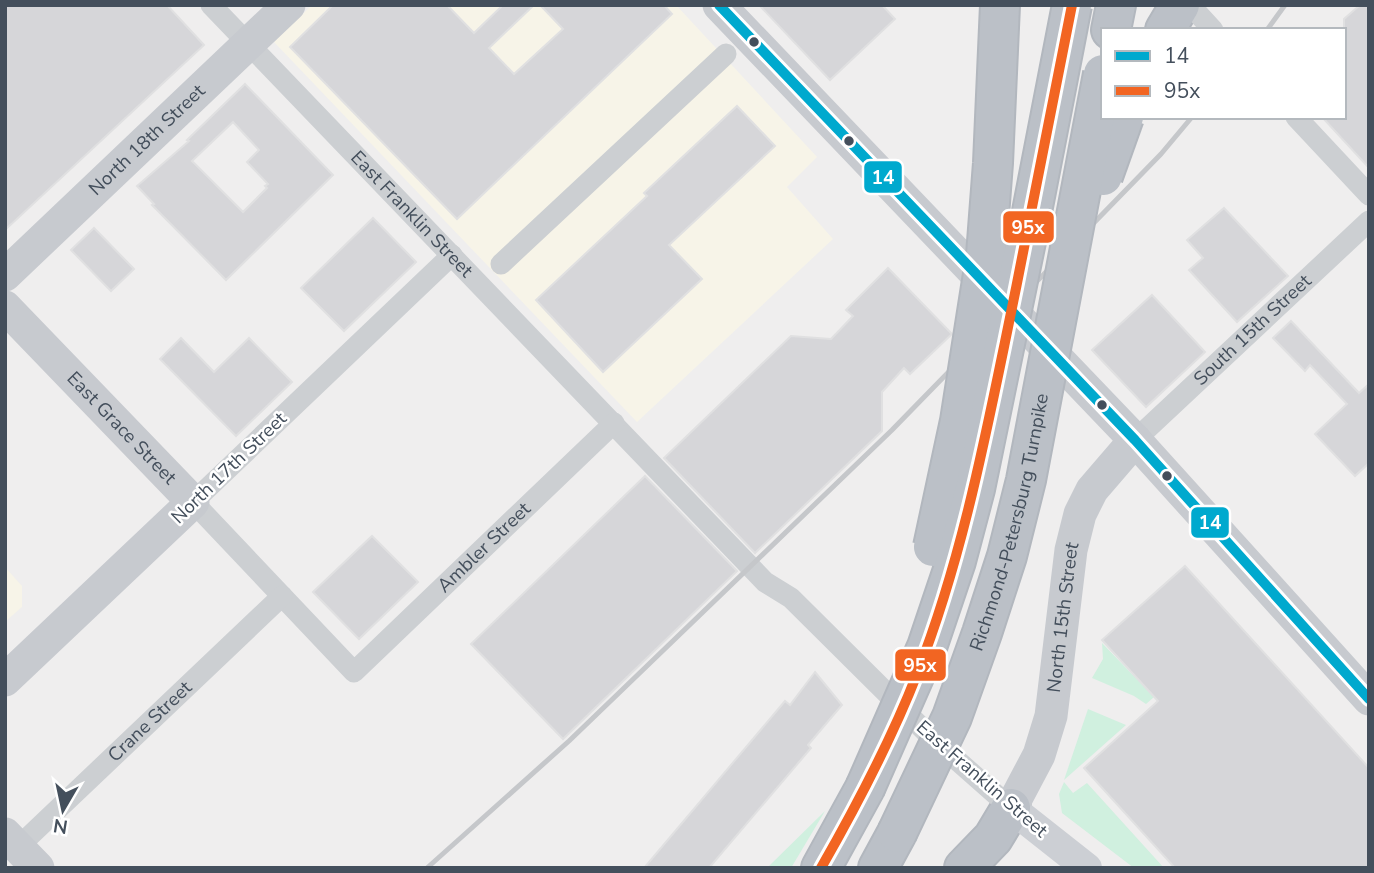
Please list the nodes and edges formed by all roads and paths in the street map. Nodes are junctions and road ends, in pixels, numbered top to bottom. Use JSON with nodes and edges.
{"nodes":[{"id":1,"x":211,"y":5,"type":"edge"},
{"id":2,"x":289,"y":5,"type":"edge"},
{"id":3,"x":719,"y":5,"type":"edge"},
{"id":4,"x":1000,"y":5,"type":"edge"},
{"id":5,"x":1072,"y":5,"type":"edge"},
{"id":6,"x":1115,"y":5,"type":"edge"},
{"id":7,"x":1180,"y":5,"type":"edge"},
{"id":8,"x":1190,"y":5,"type":"edge"},
{"id":9,"x":1111,"y":28,"type":"edge"},
{"id":10,"x":1166,"y":28,"type":"edge"},
{"id":11,"x":1211,"y":28,"type":"edge"},
{"id":12,"x":247,"y":43,"type":"junction"},
{"id":13,"x":726,"y":54,"type":"dead end"},
{"id":14,"x":1101,"y":85,"type":"edge"},
{"id":15,"x":1123,"y":119,"type":"edge"},
{"id":16,"x":1298,"y":119,"type":"edge"},
{"id":17,"x":1369,"y":195,"type":"edge"},
{"id":18,"x":1369,"y":221,"type":"edge"},
{"id":19,"x":452,"y":255,"type":"junction"},
{"id":20,"x":501,"y":264,"type":"dead end"},
{"id":21,"x":5,"y":275,"type":"edge"},
{"id":22,"x":5,"y":307,"type":"edge"},
{"id":23,"x":1057,"y":322,"type":"junction"},
{"id":24,"x":614,"y":423,"type":"junction"},
{"id":25,"x":1135,"y":440,"type":"junction"},
{"id":26,"x":192,"y":502,"type":"junction"},
{"id":27,"x":282,"y":596,"type":"junction"},
{"id":28,"x":354,"y":672,"type":"joint"},
{"id":29,"x":5,"y":680,"type":"edge"},
{"id":30,"x":1369,"y":699,"type":"edge"},
{"id":31,"x":860,"y":799,"type":"junction"},
{"id":32,"x":1010,"y":808,"type":"junction"},
{"id":33,"x":20,"y":849,"type":"edge"},
{"id":34,"x":821,"y":868,"type":"edge"},
{"id":35,"x":878,"y":868,"type":"edge"},
{"id":36,"x":964,"y":868,"type":"edge"},
{"id":37,"x":1087,"y":868,"type":"edge"}],
"edges":[{"from":1,"to":12,"type":"street","name":"East Franklin Street"},
{"from":2,"to":12,"type":"main road","name":"North 18th Street"},
{"from":3,"to":25,"type":"main road"},
{"from":4,"to":31,"type":"highway","bridge":true},
{"from":5,"to":31,"type":"highway","bridge":true},
{"from":6,"to":9,"type":"highway"},
{"from":7,"to":10,"type":"highway"},
{"from":8,"to":11,"type":"street"},
{"from":12,"to":19,"type":"street","name":"East Franklin Street"},
{"from":12,"to":21,"type":"main road","name":"North 18th Street"},
{"from":13,"to":20,"type":"street"},
{"from":14,"to":23,"type":"highway","name":"Richmond-Petersburg Turnpike","bridge":true},
{"from":15,"to":23,"type":"highway","bridge":true},
{"from":16,"to":17,"type":"street"},
{"from":18,"to":25,"type":"street","name":"South 15th Street"},
{"from":19,"to":24,"type":"street","name":"East Franklin Street"},
{"from":19,"to":26,"type":"street","name":"North 17th Street"},
{"from":22,"to":26,"type":"main road","name":"East Grace Street"},
{"from":23,"to":35,"type":"highway","name":"Richmond-Petersburg Turnpike","bridge":true},
{"from":24,"to":28,"type":"street","name":"Ambler Street"},
{"from":24,"to":32,"type":"street","name":"East Franklin Street"},
{"from":25,"to":30,"type":"main road"},
{"from":25,"to":32,"type":"main road","name":"North 15th Street"},
{"from":26,"to":27,"type":"street","name":"East Grace Street"},
{"from":26,"to":29,"type":"main road","name":"North 17th Street"},
{"from":27,"to":28,"type":"street","name":"East Grace Street"},
{"from":27,"to":33,"type":"street","name":"Crane Street"},
{"from":31,"to":34,"type":"highway"},
{"from":32,"to":36,"type":"highway"},
{"from":32,"to":37,"type":"main road","name":"East Franklin Street"}]}
